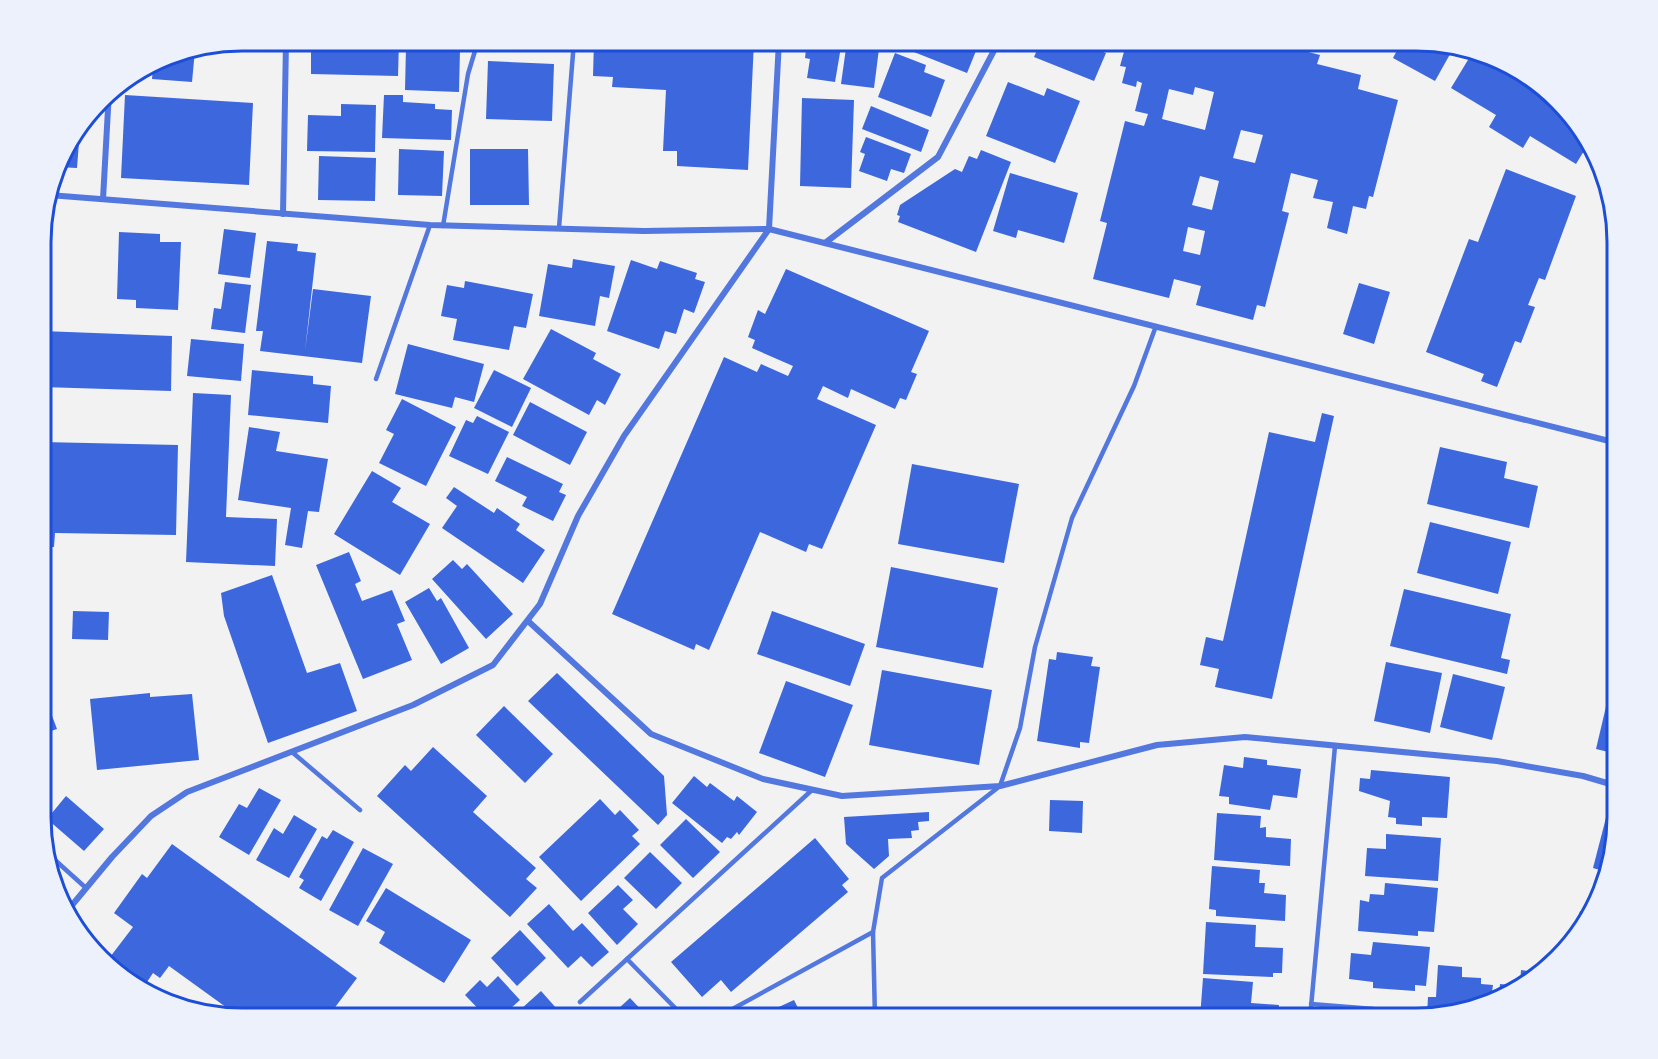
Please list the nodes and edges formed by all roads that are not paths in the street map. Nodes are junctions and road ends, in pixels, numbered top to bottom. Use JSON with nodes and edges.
{"nodes":[{"id":1,"x":286,"y":51,"type":"edge"},
{"id":2,"x":475,"y":51,"type":"edge"},
{"id":3,"x":573,"y":51,"type":"edge"},
{"id":4,"x":778,"y":51,"type":"edge"},
{"id":5,"x":993,"y":51,"type":"edge"},
{"id":6,"x":108,"y":106,"type":"edge"},
{"id":7,"x":57,"y":196,"type":"edge"},
{"id":8,"x":104,"y":200,"type":"junction"},
{"id":9,"x":283,"y":214,"type":"junction"},
{"id":10,"x":430,"y":225,"type":"junction"},
{"id":11,"x":443,"y":226,"type":"junction"},
{"id":12,"x":559,"y":228,"type":"junction"},
{"id":13,"x":769,"y":229,"type":"junction"},
{"id":14,"x":825,"y":243,"type":"junction"},
{"id":15,"x":1156,"y":326,"type":"junction"},
{"id":16,"x":376,"y":379,"type":"dead end"},
{"id":17,"x":1607,"y":440,"type":"edge"},
{"id":18,"x":528,"y":621,"type":"junction"},
{"id":19,"x":1335,"y":746,"type":"junction"},
{"id":20,"x":292,"y":752,"type":"junction"},
{"id":21,"x":1607,"y":783,"type":"edge"},
{"id":22,"x":1000,"y":786,"type":"junction"},
{"id":23,"x":813,"y":790,"type":"junction"},
{"id":24,"x":360,"y":810,"type":"dead end"},
{"id":25,"x":57,"y":862,"type":"edge"},
{"id":26,"x":86,"y":888,"type":"junction"},
{"id":27,"x":73,"y":904,"type":"edge"},
{"id":28,"x":873,"y":932,"type":"junction"},
{"id":29,"x":627,"y":959,"type":"junction"},
{"id":30,"x":580,"y":1002,"type":"dead end"},
{"id":31,"x":1311,"y":1004,"type":"junction"},
{"id":32,"x":675,"y":1008,"type":"edge"},
{"id":33,"x":734,"y":1008,"type":"edge"},
{"id":34,"x":875,"y":1008,"type":"edge"},
{"id":35,"x":1311,"y":1008,"type":"edge"},
{"id":36,"x":1361,"y":1008,"type":"edge"}],
"edges":[{"from":1,"to":9,"type":"street"},
{"from":2,"to":11,"type":"lane"},
{"from":3,"to":12,"type":"lane"},
{"from":4,"to":13,"type":"street"},
{"from":5,"to":14,"type":"street"},
{"from":6,"to":8,"type":"street"},
{"from":7,"to":8,"type":"street"},
{"from":8,"to":9,"type":"street"},
{"from":9,"to":10,"type":"street"},
{"from":10,"to":11,"type":"street"},
{"from":10,"to":16,"type":"lane"},
{"from":11,"to":12,"type":"street"},
{"from":12,"to":13,"type":"street"},
{"from":13,"to":14,"type":"street"},
{"from":13,"to":18,"type":"street"},
{"from":14,"to":15,"type":"street"},
{"from":15,"to":17,"type":"street"},
{"from":15,"to":22,"type":"lane"},
{"from":18,"to":20,"type":"street"},
{"from":18,"to":23,"type":"street"},
{"from":19,"to":21,"type":"street"},
{"from":19,"to":22,"type":"street"},
{"from":19,"to":31,"type":"lane"},
{"from":20,"to":24,"type":"lane"},
{"from":20,"to":26,"type":"street"},
{"from":22,"to":23,"type":"street"},
{"from":22,"to":28,"type":"lane"},
{"from":23,"to":29,"type":"lane"},
{"from":25,"to":26,"type":"lane"},
{"from":26,"to":27,"type":"street"},
{"from":28,"to":33,"type":"lane"},
{"from":28,"to":34,"type":"lane"},
{"from":29,"to":30,"type":"lane"},
{"from":29,"to":32,"type":"lane"},
{"from":31,"to":35,"type":"lane"},
{"from":31,"to":36,"type":"lane"}]}
